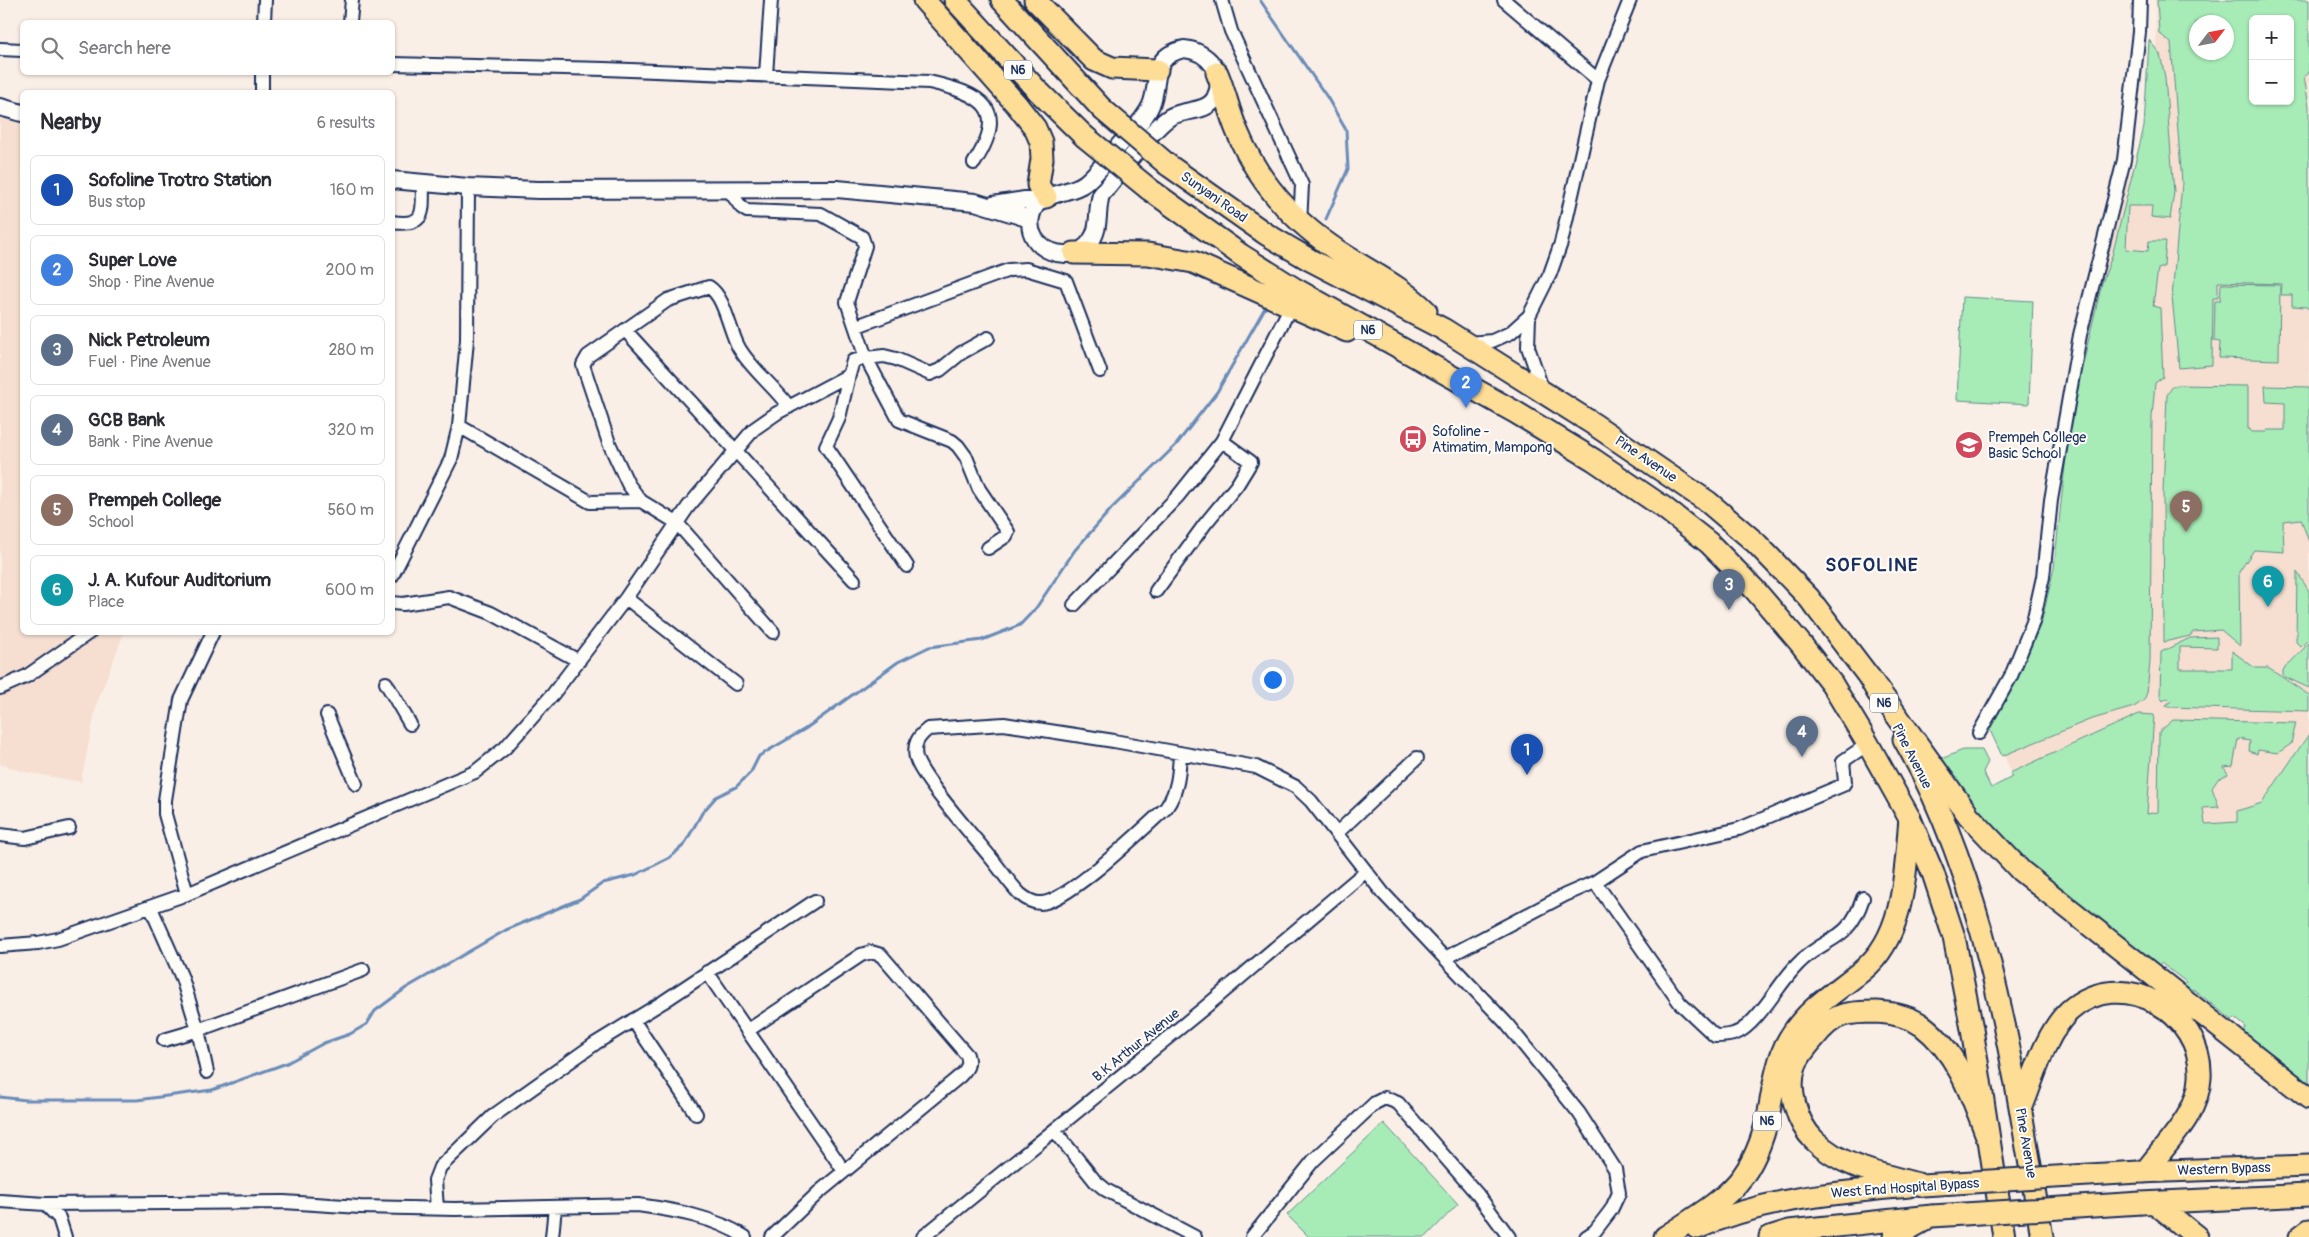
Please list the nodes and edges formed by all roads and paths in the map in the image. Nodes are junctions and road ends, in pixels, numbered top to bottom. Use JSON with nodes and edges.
{"nodes":[{"id":1,"x":265,"y":0,"type":"edge"},
{"id":2,"x":352,"y":0,"type":"edge"},
{"id":3,"x":771,"y":0,"type":"edge"},
{"id":4,"x":924,"y":0,"type":"edge"},
{"id":5,"x":955,"y":0,"type":"edge"},
{"id":6,"x":1002,"y":0,"type":"edge"},
{"id":7,"x":1035,"y":0,"type":"edge"},
{"id":8,"x":1222,"y":0,"type":"edge"},
{"id":9,"x":1504,"y":0,"type":"edge"},
{"id":10,"x":1630,"y":0,"type":"edge"},
{"id":11,"x":2140,"y":0,"type":"edge"},
{"id":12,"x":264,"y":20,"type":"edge"},
{"id":13,"x":350,"y":20,"type":"edge"},
{"id":14,"x":0,"y":49,"type":"edge"},
{"id":15,"x":20,"y":50,"type":"edge"},
{"id":16,"x":395,"y":64,"type":"edge"},
{"id":17,"x":1158,"y":70,"type":"junction"},
{"id":18,"x":1217,"y":73,"type":"junction"},
{"id":19,"x":262,"y":75,"type":"edge"},
{"id":20,"x":766,"y":75,"type":"junction"},
{"id":21,"x":1598,"y":80,"type":"junction"},
{"id":22,"x":262,"y":90,"type":"edge"},
{"id":23,"x":0,"y":107,"type":"edge"},
{"id":24,"x":20,"y":112,"type":"edge"},
{"id":25,"x":974,"y":163,"type":"dead end"},
{"id":26,"x":395,"y":180,"type":"edge"},
{"id":27,"x":423,"y":183,"type":"junction"},
{"id":28,"x":468,"y":187,"type":"junction"},
{"id":29,"x":729,"y":190,"type":"junction"},
{"id":30,"x":1044,"y":198,"type":"junction"},
{"id":31,"x":988,"y":205,"type":"junction"},
{"id":32,"x":1030,"y":219,"type":"junction"},
{"id":33,"x":395,"y":222,"type":"edge"},
{"id":34,"x":1300,"y":223,"type":"junction"},
{"id":35,"x":1074,"y":254,"type":"junction"},
{"id":36,"x":1291,"y":306,"type":"junction"},
{"id":37,"x":1529,"y":316,"type":"junction"},
{"id":38,"x":857,"y":326,"type":"junction"},
{"id":39,"x":1444,"y":329,"type":"junction"},
{"id":40,"x":626,"y":331,"type":"junction"},
{"id":41,"x":988,"y":338,"type":"dead end"},
{"id":42,"x":1464,"y":343,"type":"junction"},
{"id":43,"x":866,"y":358,"type":"junction"},
{"id":44,"x":1434,"y":367,"type":"junction"},
{"id":45,"x":1100,"y":371,"type":"dead end"},
{"id":46,"x":849,"y":375,"type":"junction"},
{"id":47,"x":1543,"y":391,"type":"junction"},
{"id":48,"x":789,"y":407,"type":"junction"},
{"id":49,"x":459,"y":426,"type":"junction"},
{"id":50,"x":1222,"y":441,"type":"junction"},
{"id":51,"x":736,"y":448,"type":"junction"},
{"id":52,"x":641,"y":501,"type":"junction"},
{"id":53,"x":676,"y":523,"type":"junction"},
{"id":54,"x":988,"y":548,"type":"dead end"},
{"id":55,"x":907,"y":566,"type":"dead end"},
{"id":56,"x":395,"y":570,"type":"edge"},
{"id":57,"x":854,"y":580,"type":"dead end"},
{"id":58,"x":1156,"y":591,"type":"dead end"},
{"id":59,"x":626,"y":598,"type":"junction"},
{"id":60,"x":395,"y":603,"type":"edge"},
{"id":61,"x":1074,"y":605,"type":"dead end"},
{"id":62,"x":773,"y":632,"type":"dead end"},
{"id":63,"x":86,"y":635,"type":"edge"},
{"id":64,"x":211,"y":635,"type":"edge"},
{"id":65,"x":580,"y":661,"type":"junction"},
{"id":66,"x":1869,"y":677,"type":"junction"},
{"id":67,"x":386,"y":683,"type":"dead end"},
{"id":68,"x":736,"y":684,"type":"dead end"},
{"id":69,"x":0,"y":688,"type":"edge"},
{"id":70,"x":328,"y":714,"type":"dead end"},
{"id":71,"x":410,"y":724,"type":"dead end"},
{"id":72,"x":1979,"y":733,"type":"dead end"},
{"id":73,"x":1868,"y":744,"type":"junction"},
{"id":74,"x":1180,"y":753,"type":"junction"},
{"id":75,"x":1418,"y":758,"type":"dead end"},
{"id":76,"x":356,"y":784,"type":"dead end"},
{"id":77,"x":1910,"y":819,"type":"junction"},
{"id":78,"x":69,"y":828,"type":"dead end"},
{"id":79,"x":1337,"y":833,"type":"junction"},
{"id":80,"x":0,"y":835,"type":"edge"},
{"id":81,"x":1365,"y":872,"type":"junction"},
{"id":82,"x":1594,"y":882,"type":"junction"},
{"id":83,"x":187,"y":894,"type":"junction"},
{"id":84,"x":1863,"y":898,"type":"dead end"},
{"id":85,"x":815,"y":901,"type":"dead end"},
{"id":86,"x":151,"y":908,"type":"junction"},
{"id":87,"x":0,"y":946,"type":"edge"},
{"id":88,"x":1445,"y":958,"type":"junction"},
{"id":89,"x":364,"y":970,"type":"dead end"},
{"id":90,"x":707,"y":972,"type":"junction"},
{"id":91,"x":633,"y":1020,"type":"junction"},
{"id":92,"x":198,"y":1030,"type":"junction"},
{"id":93,"x":747,"y":1031,"type":"junction"},
{"id":94,"x":164,"y":1040,"type":"dead end"},
{"id":95,"x":207,"y":1072,"type":"dead end"},
{"id":96,"x":2309,"y":1098,"type":"edge"},
{"id":97,"x":2021,"y":1109,"type":"junction"},
{"id":98,"x":696,"y":1114,"type":"dead end"},
{"id":99,"x":1055,"y":1131,"type":"junction"},
{"id":100,"x":1987,"y":1136,"type":"junction"},
{"id":101,"x":2309,"y":1166,"type":"edge"},
{"id":102,"x":844,"y":1171,"type":"junction"},
{"id":103,"x":2142,"y":1172,"type":"junction"},
{"id":104,"x":1922,"y":1185,"type":"junction"},
{"id":105,"x":2309,"y":1194,"type":"edge"},
{"id":106,"x":0,"y":1201,"type":"edge"},
{"id":107,"x":2148,"y":1203,"type":"junction"},
{"id":108,"x":45,"y":1204,"type":"junction"},
{"id":109,"x":555,"y":1207,"type":"junction"},
{"id":110,"x":437,"y":1209,"type":"junction"},
{"id":111,"x":1932,"y":1216,"type":"junction"},
{"id":112,"x":2309,"y":1230,"type":"edge"},
{"id":113,"x":65,"y":1237,"type":"edge"},
{"id":114,"x":552,"y":1237,"type":"edge"},
{"id":115,"x":745,"y":1237,"type":"edge"},
{"id":116,"x":772,"y":1237,"type":"edge"},
{"id":117,"x":924,"y":1237,"type":"edge"},
{"id":118,"x":1195,"y":1237,"type":"edge"},
{"id":119,"x":1252,"y":1237,"type":"edge"},
{"id":120,"x":1509,"y":1237,"type":"edge"},
{"id":121,"x":1586,"y":1237,"type":"edge"},
{"id":122,"x":1665,"y":1237,"type":"edge"},
{"id":123,"x":1677,"y":1237,"type":"edge"},
{"id":124,"x":1770,"y":1237,"type":"edge"},
{"id":125,"x":1894,"y":1237,"type":"edge"},
{"id":126,"x":2004,"y":1237,"type":"edge"},
{"id":127,"x":2042,"y":1237,"type":"edge"},
{"id":128,"x":2197,"y":1237,"type":"edge"},
{"id":129,"x":2300,"y":1237,"type":"edge"}],
"edges":[{"from":1,"to":12,"type":"street"},
{"from":2,"to":13,"type":"street"},
{"from":3,"to":20,"type":"street"},
{"from":4,"to":30,"type":"main road"},
{"from":5,"to":44,"type":"main road","number":"N6","bridge":true},
{"from":6,"to":39,"type":"main road","name":"Sunyani Road","number":"N6","bridge":true},
{"from":7,"to":17,"type":"main road"},
{"from":8,"to":34,"type":"street"},
{"from":9,"to":21,"type":"street"},
{"from":10,"to":21,"type":"street"},
{"from":11,"to":72,"type":"street"},
{"from":14,"to":15,"type":"street"},
{"from":16,"to":20,"type":"street"},
{"from":17,"to":18,"type":"street"},
{"from":17,"to":30,"type":"street"},
{"from":18,"to":34,"type":"main road"},
{"from":18,"to":35,"type":"street"},
{"from":19,"to":22,"type":"street"},
{"from":20,"to":25,"type":"street"},
{"from":21,"to":37,"type":"street"},
{"from":23,"to":24,"type":"street"},
{"from":26,"to":27,"type":"street"},
{"from":27,"to":28,"type":"street"},
{"from":27,"to":33,"type":"street"},
{"from":28,"to":29,"type":"street"},
{"from":28,"to":49,"type":"street"},
{"from":29,"to":31,"type":"street"},
{"from":29,"to":38,"type":"street"},
{"from":30,"to":31,"type":"street"},
{"from":30,"to":32,"type":"street"},
{"from":31,"to":32,"type":"street"},
{"from":32,"to":35,"type":"street"},
{"from":34,"to":39,"type":"main road"},
{"from":35,"to":36,"type":"main road"},
{"from":36,"to":44,"type":"main road"},
{"from":36,"to":50,"type":"street"},
{"from":37,"to":42,"type":"street"},
{"from":37,"to":47,"type":"street"},
{"from":38,"to":43,"type":"street"},
{"from":38,"to":45,"type":"street"},
{"from":39,"to":42,"type":"main road","name":"Sunyani Road","number":"N6"},
{"from":40,"to":48,"type":"street"},
{"from":40,"to":51,"type":"street"},
{"from":40,"to":52,"type":"street"},
{"from":41,"to":43,"type":"street"},
{"from":42,"to":47,"type":"main road","name":"Pine Avenue","number":"N6"},
{"from":43,"to":46,"type":"street"},
{"from":43,"to":54,"type":"street"},
{"from":44,"to":73,"type":"main road","number":"N6"},
{"from":46,"to":48,"type":"street"},
{"from":46,"to":55,"type":"street"},
{"from":47,"to":66,"type":"main road","name":"Pine Avenue","number":"N6"},
{"from":48,"to":51,"type":"street"},
{"from":49,"to":52,"type":"street"},
{"from":49,"to":56,"type":"street"},
{"from":50,"to":58,"type":"street"},
{"from":50,"to":61,"type":"street"},
{"from":51,"to":53,"type":"street"},
{"from":51,"to":57,"type":"street"},
{"from":52,"to":53,"type":"street"},
{"from":53,"to":59,"type":"street"},
{"from":53,"to":62,"type":"street"},
{"from":59,"to":65,"type":"street"},
{"from":59,"to":68,"type":"street"},
{"from":60,"to":65,"type":"street"},
{"from":63,"to":69,"type":"street"},
{"from":64,"to":83,"type":"street"},
{"from":65,"to":83,"type":"street"},
{"from":66,"to":96,"type":"main road"},
{"from":66,"to":97,"type":"main road","name":"Pine Avenue","number":"N6"},
{"from":67,"to":71,"type":"street"},
{"from":70,"to":76,"type":"street"},
{"from":73,"to":77,"type":"main road","number":"N6"},
{"from":73,"to":82,"type":"street"},
{"from":74,"to":74,"type":"street"},
{"from":74,"to":79,"type":"street"},
{"from":75,"to":79,"type":"street"},
{"from":77,"to":100,"type":"main road"},
{"from":77,"to":122,"type":"main road","number":"N6"},
{"from":78,"to":80,"type":"street"},
{"from":79,"to":81,"type":"street"},
{"from":81,"to":88,"type":"street"},
{"from":81,"to":99,"type":"street","name":"B.K Arthur Avenue"},
{"from":82,"to":84,"type":"street"},
{"from":82,"to":88,"type":"street"},
{"from":83,"to":86,"type":"street"},
{"from":85,"to":90,"type":"street"},
{"from":86,"to":87,"type":"street"},
{"from":86,"to":92,"type":"street"},
{"from":88,"to":121,"type":"street"},
{"from":89,"to":92,"type":"street"},
{"from":90,"to":91,"type":"street"},
{"from":90,"to":93,"type":"street"},
{"from":91,"to":98,"type":"street"},
{"from":91,"to":110,"type":"street"},
{"from":92,"to":94,"type":"street"},
{"from":92,"to":95,"type":"street"},
{"from":93,"to":102,"type":"street"},
{"from":93,"to":102,"type":"street"},
{"from":97,"to":103,"type":"main road"},
{"from":97,"to":127,"type":"main road","name":"Pine Avenue","number":"N6"},
{"from":99,"to":117,"type":"street","name":"B.K Arthur Avenue"},
{"from":99,"to":118,"type":"street"},
{"from":100,"to":104,"type":"main road"},
{"from":100,"to":126,"type":"main road"},
{"from":101,"to":103,"type":"main road","name":"Western Bypass"},
{"from":102,"to":116,"type":"street"},
{"from":103,"to":104,"type":"main road","name":"West End Hospital Bypass","bridge":true},
{"from":104,"to":123,"type":"main road","name":"West End Hospital Bypass"},
{"from":105,"to":107,"type":"main road"},
{"from":106,"to":108,"type":"street"},
{"from":107,"to":111,"type":"main road","bridge":true},
{"from":107,"to":128,"type":"main road"},
{"from":108,"to":110,"type":"street"},
{"from":108,"to":113,"type":"street"},
{"from":109,"to":110,"type":"street"},
{"from":109,"to":114,"type":"street"},
{"from":109,"to":115,"type":"street"},
{"from":111,"to":124,"type":"main road"},
{"from":111,"to":125,"type":"main road"},
{"from":112,"to":129,"type":"main road"},
{"from":119,"to":120,"type":"street"}]}
